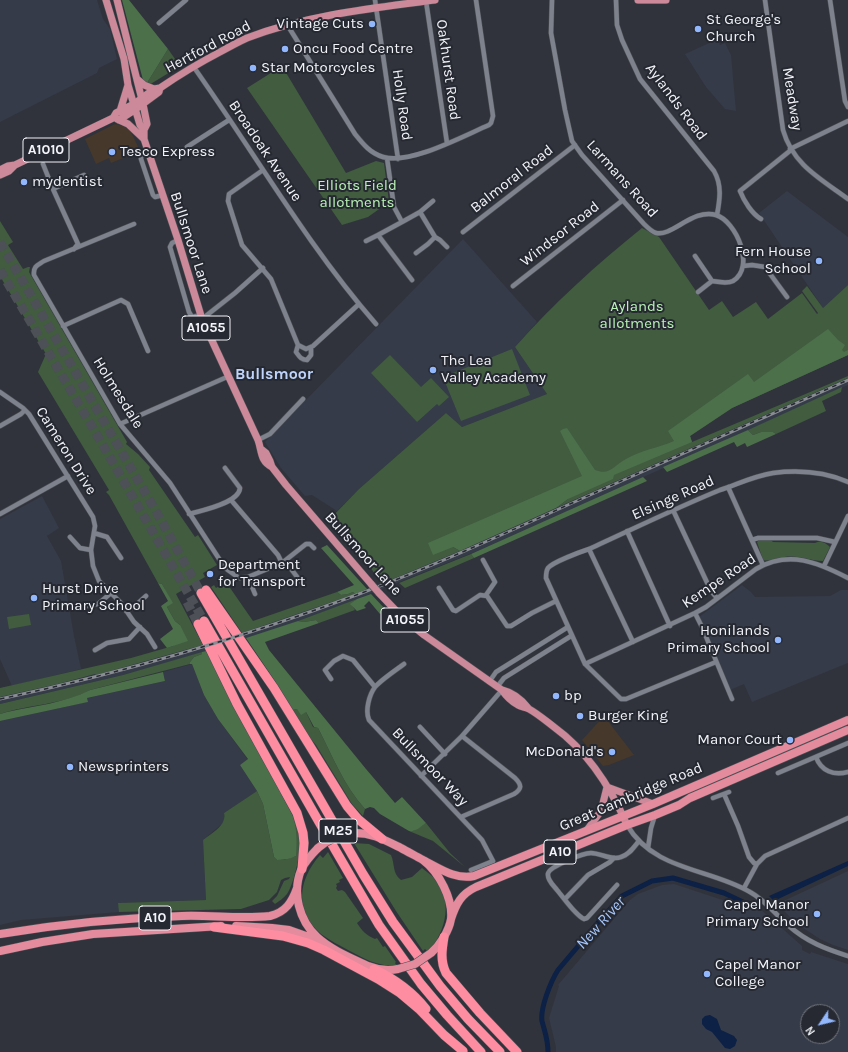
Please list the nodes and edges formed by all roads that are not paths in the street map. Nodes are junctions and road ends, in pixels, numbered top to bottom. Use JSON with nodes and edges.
{"nodes":[{"id":1,"x":106,"y":0,"type":"edge"},
{"id":2,"x":117,"y":0,"type":"edge"},
{"id":3,"x":186,"y":0,"type":"edge"},
{"id":4,"x":435,"y":0,"type":"edge"},
{"id":5,"x":476,"y":0,"type":"edge"},
{"id":6,"x":552,"y":0,"type":"edge"},
{"id":7,"x":616,"y":0,"type":"edge"},
{"id":8,"x":630,"y":0,"type":"edge"},
{"id":9,"x":634,"y":0,"type":"edge"},
{"id":10,"x":638,"y":0,"type":"edge"},
{"id":11,"x":666,"y":0,"type":"edge"},
{"id":12,"x":764,"y":0,"type":"edge"},
{"id":13,"x":830,"y":0,"type":"edge"},
{"id":14,"x":426,"y":1,"type":"junction"},
{"id":15,"x":376,"y":4,"type":"edge"},
{"id":16,"x":159,"y":23,"type":"dead end"},
{"id":17,"x":288,"y":26,"type":"junction"},
{"id":18,"x":193,"y":66,"type":"junction"},
{"id":19,"x":138,"y":79,"type":"junction"},
{"id":20,"x":128,"y":85,"type":"junction"},
{"id":21,"x":157,"y":89,"type":"junction"},
{"id":22,"x":142,"y":101,"type":"junction"},
{"id":23,"x":135,"y":107,"type":"junction"},
{"id":24,"x":848,"y":107,"type":"edge"},
{"id":25,"x":120,"y":111,"type":"junction"},
{"id":26,"x":116,"y":119,"type":"junction"},
{"id":27,"x":229,"y":120,"type":"junction"},
{"id":28,"x":848,"y":120,"type":"edge"},
{"id":29,"x":144,"y":130,"type":"junction"},
{"id":30,"x":144,"y":139,"type":"junction"},
{"id":31,"x":447,"y":143,"type":"junction"},
{"id":32,"x":575,"y":145,"type":"junction"},
{"id":33,"x":187,"y":147,"type":"dead end"},
{"id":34,"x":791,"y":150,"type":"junction"},
{"id":35,"x":387,"y":158,"type":"junction"},
{"id":36,"x":398,"y":159,"type":"junction"},
{"id":37,"x":44,"y":164,"type":"dead end"},
{"id":38,"x":15,"y":165,"type":"junction"},
{"id":39,"x":0,"y":170,"type":"edge"},
{"id":40,"x":263,"y":170,"type":"junction"},
{"id":41,"x":0,"y":175,"type":"edge"},
{"id":42,"x":84,"y":175,"type":"dead end"},
{"id":43,"x":53,"y":189,"type":"junction"},
{"id":44,"x":848,"y":199,"type":"edge"},
{"id":45,"x":623,"y":200,"type":"junction"},
{"id":46,"x":433,"y":201,"type":"dead end"},
{"id":47,"x":420,"y":212,"type":"junction"},
{"id":48,"x":717,"y":215,"type":"junction"},
{"id":49,"x":761,"y":219,"type":"dead end"},
{"id":50,"x":402,"y":222,"type":"junction"},
{"id":51,"x":134,"y":224,"type":"dead end"},
{"id":52,"x":464,"y":232,"type":"dead end"},
{"id":53,"x":378,"y":235,"type":"junction"},
{"id":54,"x":435,"y":237,"type":"junction"},
{"id":55,"x":366,"y":241,"type":"dead end"},
{"id":56,"x":447,"y":247,"type":"dead end"},
{"id":57,"x":74,"y":249,"type":"junction"},
{"id":58,"x":416,"y":253,"type":"dead end"},
{"id":59,"x":695,"y":256,"type":"dead end"},
{"id":60,"x":743,"y":266,"type":"junction"},
{"id":61,"x":263,"y":268,"type":"junction"},
{"id":62,"x":412,"y":280,"type":"dead end"},
{"id":63,"x":712,"y":281,"type":"junction"},
{"id":64,"x":513,"y":286,"type":"dead end"},
{"id":65,"x":698,"y":292,"type":"dead end"},
{"id":66,"x":787,"y":297,"type":"dead end"},
{"id":67,"x":359,"y":304,"type":"junction"},
{"id":68,"x":201,"y":317,"type":"junction"},
{"id":69,"x":376,"y":324,"type":"dead end"},
{"id":70,"x":64,"y":326,"type":"junction"},
{"id":71,"x":298,"y":345,"type":"junction"},
{"id":72,"x":311,"y":347,"type":"junction"},
{"id":73,"x":148,"y":351,"type":"dead end"},
{"id":74,"x":227,"y":377,"type":"junction"},
{"id":75,"x":0,"y":392,"type":"edge"},
{"id":76,"x":303,"y":399,"type":"dead end"},
{"id":77,"x":26,"y":410,"type":"junction"},
{"id":78,"x":120,"y":424,"type":"junction"},
{"id":79,"x":0,"y":426,"type":"edge"},
{"id":80,"x":258,"y":440,"type":"junction"},
{"id":81,"x":225,"y":468,"type":"dead end"},
{"id":82,"x":68,"y":476,"type":"junction"},
{"id":83,"x":848,"y":482,"type":"edge"},
{"id":84,"x":728,"y":487,"type":"junction"},
{"id":85,"x":231,"y":500,"type":"junction"},
{"id":86,"x":673,"y":510,"type":"junction"},
{"id":87,"x":0,"y":514,"type":"edge"},
{"id":88,"x":189,"y":514,"type":"junction"},
{"id":89,"x":848,"y":516,"type":"edge"},
{"id":90,"x":627,"y":531,"type":"junction"},
{"id":91,"x":94,"y":533,"type":"junction"},
{"id":92,"x":70,"y":537,"type":"dead end"},
{"id":93,"x":752,"y":540,"type":"junction"},
{"id":94,"x":835,"y":542,"type":"junction"},
{"id":95,"x":314,"y":548,"type":"dead end"},
{"id":96,"x":589,"y":549,"type":"junction"},
{"id":97,"x":91,"y":550,"type":"junction"},
{"id":98,"x":121,"y":558,"type":"dead end"},
{"id":99,"x":483,"y":560,"type":"dead end"},
{"id":100,"x":283,"y":562,"type":"junction"},
{"id":101,"x":763,"y":565,"type":"junction"},
{"id":102,"x":824,"y":566,"type":"junction"},
{"id":103,"x":248,"y":577,"type":"junction"},
{"id":104,"x":848,"y":578,"type":"edge"},
{"id":105,"x":301,"y":582,"type":"dead end"},
{"id":106,"x":438,"y":588,"type":"dead end"},
{"id":107,"x":111,"y":592,"type":"junction"},
{"id":108,"x":255,"y":594,"type":"dead end"},
{"id":109,"x":486,"y":595,"type":"junction"},
{"id":110,"x":146,"y":596,"type":"dead end"},
{"id":111,"x":717,"y":598,"type":"junction"},
{"id":112,"x":556,"y":601,"type":"junction"},
{"id":113,"x":81,"y":606,"type":"dead end"},
{"id":114,"x":126,"y":611,"type":"junction"},
{"id":115,"x":695,"y":613,"type":"junction"},
{"id":116,"x":670,"y":626,"type":"junction"},
{"id":117,"x":140,"y":627,"type":"junction"},
{"id":118,"x":568,"y":628,"type":"junction"},
{"id":119,"x":571,"y":636,"type":"junction"},
{"id":120,"x":632,"y":642,"type":"junction"},
{"id":121,"x":155,"y":647,"type":"dead end"},
{"id":122,"x":95,"y":650,"type":"dead end"},
{"id":123,"x":716,"y":662,"type":"junction"},
{"id":124,"x":404,"y":664,"type":"dead end"},
{"id":125,"x":585,"y":664,"type":"junction"},
{"id":126,"x":331,"y":679,"type":"dead end"},
{"id":127,"x":490,"y":682,"type":"junction"},
{"id":128,"x":375,"y":687,"type":"junction"},
{"id":129,"x":500,"y":689,"type":"junction"},
{"id":130,"x":732,"y":699,"type":"dead end"},
{"id":131,"x":848,"y":720,"type":"edge"},
{"id":132,"x":420,"y":727,"type":"dead end"},
{"id":133,"x":848,"y":730,"type":"edge"},
{"id":134,"x":462,"y":736,"type":"junction"},
{"id":135,"x":848,"y":743,"type":"edge"},
{"id":136,"x":445,"y":754,"type":"junction"},
{"id":137,"x":816,"y":757,"type":"junction"},
{"id":138,"x":848,"y":772,"type":"edge"},
{"id":139,"x":778,"y":773,"type":"dead end"},
{"id":140,"x":421,"y":776,"type":"junction"},
{"id":141,"x":606,"y":787,"type":"junction"},
{"id":142,"x":729,"y":792,"type":"dead end"},
{"id":143,"x":724,"y":794,"type":"junction"},
{"id":144,"x":690,"y":798,"type":"junction"},
{"id":145,"x":712,"y":798,"type":"dead end"},
{"id":146,"x":653,"y":804,"type":"junction"},
{"id":147,"x":623,"y":815,"type":"junction"},
{"id":148,"x":656,"y":815,"type":"junction"},
{"id":149,"x":461,"y":817,"type":"junction"},
{"id":150,"x":848,"y":818,"type":"edge"},
{"id":151,"x":627,"y":825,"type":"junction"},
{"id":152,"x":587,"y":830,"type":"junction"},
{"id":153,"x":382,"y":839,"type":"junction"},
{"id":154,"x":639,"y":841,"type":"junction"},
{"id":155,"x":559,"y":842,"type":"junction"},
{"id":156,"x":648,"y":848,"type":"junction"},
{"id":157,"x":614,"y":858,"type":"junction"},
{"id":158,"x":423,"y":860,"type":"junction"},
{"id":159,"x":757,"y":864,"type":"junction"},
{"id":160,"x":302,"y":869,"type":"junction"},
{"id":161,"x":471,"y":870,"type":"dead end"},
{"id":162,"x":617,"y":885,"type":"dead end"},
{"id":163,"x":297,"y":888,"type":"junction"},
{"id":164,"x":744,"y":888,"type":"junction"},
{"id":165,"x":565,"y":899,"type":"junction"},
{"id":166,"x":451,"y":919,"type":"junction"},
{"id":167,"x":214,"y":927,"type":"junction"},
{"id":168,"x":0,"y":934,"type":"edge"},
{"id":169,"x":444,"y":937,"type":"junction"},
{"id":170,"x":323,"y":942,"type":"junction"},
{"id":171,"x":0,"y":951,"type":"edge"},
{"id":172,"x":848,"y":956,"type":"edge"},
{"id":173,"x":374,"y":968,"type":"junction"},
{"id":174,"x":464,"y":1051,"type":"edge"},
{"id":175,"x":481,"y":1052,"type":"edge"},
{"id":176,"x":500,"y":1052,"type":"edge"},
{"id":177,"x":517,"y":1052,"type":"edge"}],
"edges":[{"from":1,"to":20,"type":"main road","number":"A1055"},
{"from":2,"to":19,"type":"main road","number":"A1055"},
{"from":3,"to":16,"type":"street"},
{"from":4,"to":14,"type":"main road","name":"Hertford Road","number":"A1010"},
{"from":5,"to":31,"type":"street"},
{"from":6,"to":32,"type":"street","name":"Larmans Road"},
{"from":7,"to":48,"type":"street","name":"Aylands Road"},
{"from":8,"to":9,"type":"main road"},
{"from":10,"to":11,"type":"main road"},
{"from":12,"to":34,"type":"street","name":"Meadway"},
{"from":13,"to":24,"type":"street"},
{"from":14,"to":15,"type":"main road","name":"Hertford Road","number":"A1010"},
{"from":14,"to":31,"type":"street","name":"Oakhurst Road"},
{"from":15,"to":17,"type":"main road","name":"Hertford Road","number":"A1010"},
{"from":15,"to":36,"type":"street","name":"Holly Road"},
{"from":17,"to":18,"type":"main road","name":"Hertford Road","number":"A1010"},
{"from":17,"to":35,"type":"street"},
{"from":18,"to":21,"type":"main road","name":"Hertford Road","number":"A1010"},
{"from":18,"to":27,"type":"street","name":"Broadoak Avenue"},
{"from":19,"to":21,"type":"main road"},
{"from":19,"to":22,"type":"main road","number":"A1055"},
{"from":20,"to":23,"type":"main road","number":"A1055"},
{"from":20,"to":25,"type":"main road","number":"A1010"},
{"from":21,"to":22,"type":"main road","name":"Hertford Road","number":"A1010"},
{"from":22,"to":23,"type":"main road","name":"Hertford Road","number":"A1010"},
{"from":22,"to":29,"type":"main road","name":"Bullsmoor Lane","number":"A1055"},
{"from":23,"to":25,"type":"main road","name":"Hertford Road","number":"A1010"},
{"from":23,"to":26,"type":"main road","name":"Hertford Road","number":"A1010"},
{"from":23,"to":29,"type":"main road","name":"Bullsmoor Lane","number":"A1055"},
{"from":25,"to":26,"type":"main road","name":"Hertford Road","number":"A1010"},
{"from":26,"to":30,"type":"main road"},
{"from":26,"to":38,"type":"main road","name":"Hertford Road","number":"A1010"},
{"from":27,"to":33,"type":"street"},
{"from":27,"to":40,"type":"street","name":"Broadoak Avenue"},
{"from":28,"to":34,"type":"street"},
{"from":29,"to":30,"type":"main road","name":"Bullsmoor Lane","number":"A1055"},
{"from":30,"to":68,"type":"main road","name":"Bullsmoor Lane","number":"A1055"},
{"from":31,"to":36,"type":"street"},
{"from":32,"to":45,"type":"street","name":"Larmans Road"},
{"from":32,"to":52,"type":"street","name":"Balmoral Road"},
{"from":34,"to":44,"type":"street","name":"Meadway"},
{"from":34,"to":49,"type":"street"},
{"from":35,"to":36,"type":"street"},
{"from":35,"to":50,"type":"street"},
{"from":37,"to":43,"type":"street"},
{"from":38,"to":39,"type":"main road"},
{"from":38,"to":41,"type":"main road","name":"Hertford Road","number":"A1010"},
{"from":40,"to":61,"type":"street"},
{"from":40,"to":67,"type":"street","name":"Broadoak Avenue"},
{"from":42,"to":43,"type":"street"},
{"from":43,"to":57,"type":"street"},
{"from":45,"to":48,"type":"street","name":"Larmans Road"},
{"from":45,"to":64,"type":"street","name":"Windsor Road"},
{"from":46,"to":47,"type":"street"},
{"from":47,"to":50,"type":"street"},
{"from":47,"to":54,"type":"street"},
{"from":48,"to":60,"type":"street"},
{"from":50,"to":53,"type":"street"},
{"from":51,"to":57,"type":"street","name":"Holmesdale"},
{"from":53,"to":55,"type":"street"},
{"from":53,"to":62,"type":"street"},
{"from":54,"to":56,"type":"street"},
{"from":54,"to":58,"type":"street"},
{"from":57,"to":70,"type":"street","name":"Holmesdale"},
{"from":59,"to":63,"type":"street"},
{"from":60,"to":63,"type":"street"},
{"from":60,"to":66,"type":"street"},
{"from":61,"to":68,"type":"street"},
{"from":61,"to":71,"type":"street"},
{"from":63,"to":65,"type":"street"},
{"from":67,"to":69,"type":"street","name":"Broadoak Avenue"},
{"from":67,"to":72,"type":"street"},
{"from":68,"to":74,"type":"main road","name":"Bullsmoor Lane","number":"A1055"},
{"from":70,"to":73,"type":"street"},
{"from":70,"to":78,"type":"street","name":"Holmesdale"},
{"from":71,"to":72,"type":"street"},
{"from":71,"to":72,"type":"street"},
{"from":74,"to":78,"type":"street"},
{"from":74,"to":80,"type":"main road","name":"Bullsmoor Lane","number":"A1055"},
{"from":75,"to":77,"type":"street","name":"Cameron Drive"},
{"from":76,"to":80,"type":"street"},
{"from":77,"to":79,"type":"street"},
{"from":77,"to":82,"type":"street","name":"Cameron Drive"},
{"from":78,"to":88,"type":"street","name":"Holmesdale"},
{"from":80,"to":127,"type":"main road","name":"Bullsmoor Lane","number":"A1055","bridge":true},
{"from":81,"to":85,"type":"street"},
{"from":82,"to":87,"type":"street"},
{"from":82,"to":91,"type":"street","name":"Cameron Drive"},
{"from":83,"to":84,"type":"street","name":"Elsinge Road"},
{"from":84,"to":86,"type":"street","name":"Elsinge Road"},
{"from":84,"to":93,"type":"street"},
{"from":85,"to":88,"type":"street"},
{"from":85,"to":100,"type":"street"},
{"from":86,"to":90,"type":"street","name":"Elsinge Road"},
{"from":86,"to":111,"type":"street"},
{"from":88,"to":103,"type":"street","name":"Holmesdale"},
{"from":89,"to":94,"type":"street"},
{"from":90,"to":96,"type":"street","name":"Elsinge Road"},
{"from":90,"to":116,"type":"street"},
{"from":91,"to":97,"type":"street","name":"Cameron Drive"},
{"from":91,"to":98,"type":"street"},
{"from":92,"to":97,"type":"street"},
{"from":93,"to":94,"type":"street","name":"Kempe Road"},
{"from":93,"to":101,"type":"street"},
{"from":94,"to":102,"type":"street"},
{"from":95,"to":100,"type":"street"},
{"from":96,"to":112,"type":"street","name":"Elsinge Road"},
{"from":96,"to":120,"type":"street"},
{"from":97,"to":107,"type":"street","name":"Cameron Drive"},
{"from":99,"to":109,"type":"street"},
{"from":100,"to":103,"type":"street"},
{"from":100,"to":105,"type":"street"},
{"from":101,"to":102,"type":"street","name":"Kempe Road"},
{"from":101,"to":111,"type":"street","name":"Kempe Road"},
{"from":102,"to":104,"type":"street","name":"Kempe Road"},
{"from":103,"to":108,"type":"street"},
{"from":106,"to":109,"type":"street"},
{"from":107,"to":113,"type":"street"},
{"from":107,"to":114,"type":"street","name":"Cameron Drive"},
{"from":109,"to":112,"type":"street"},
{"from":110,"to":114,"type":"street"},
{"from":111,"to":115,"type":"street","name":"Kempe Road"},
{"from":112,"to":118,"type":"street"},
{"from":114,"to":117,"type":"street","name":"Cameron Drive"},
{"from":115,"to":116,"type":"street","name":"Kempe Road"},
{"from":115,"to":123,"type":"street"},
{"from":116,"to":120,"type":"street","name":"Kempe Road"},
{"from":117,"to":121,"type":"street","name":"Cameron Drive"},
{"from":117,"to":122,"type":"street"},
{"from":118,"to":119,"type":"street"},
{"from":118,"to":127,"type":"street"},
{"from":119,"to":125,"type":"street"},
{"from":119,"to":129,"type":"street"},
{"from":120,"to":125,"type":"street","name":"Kempe Road"},
{"from":123,"to":125,"type":"street"},
{"from":123,"to":130,"type":"street"},
{"from":124,"to":128,"type":"street"},
{"from":126,"to":128,"type":"street"},
{"from":127,"to":129,"type":"main road","name":"Bullsmoor Lane","number":"A1055"},
{"from":128,"to":140,"type":"street","name":"Bullsmoor Way"},
{"from":129,"to":134,"type":"street"},
{"from":129,"to":141,"type":"main road","name":"Bullsmoor Lane","number":"A1055"},
{"from":131,"to":146,"type":"highway","name":"Great Cambridge Road","number":"A10"},
{"from":132,"to":136,"type":"street"},
{"from":133,"to":144,"type":"highway","name":"Great Cambridge Road","number":"A10"},
{"from":134,"to":136,"type":"street"},
{"from":134,"to":149,"type":"street"},
{"from":135,"to":137,"type":"street"},
{"from":136,"to":140,"type":"street"},
{"from":137,"to":138,"type":"street"},
{"from":137,"to":139,"type":"street"},
{"from":140,"to":149,"type":"street","name":"Bullsmoor Way"},
{"from":141,"to":146,"type":"main road"},
{"from":141,"to":147,"type":"main road","name":"Bullsmoor Lane","number":"A1055"},
{"from":141,"to":152,"type":"main road"},
{"from":142,"to":143,"type":"street"},
{"from":143,"to":145,"type":"street"},
{"from":143,"to":159,"type":"street"},
{"from":144,"to":147,"type":"highway"},
{"from":144,"to":148,"type":"highway","name":"Great Cambridge Road","number":"A10"},
{"from":146,"to":147,"type":"highway","name":"Great Cambridge Road","number":"A10"},
{"from":147,"to":151,"type":"main road","name":"Bullsmoor Lane","number":"A1055"},
{"from":147,"to":152,"type":"highway","name":"Great Cambridge Road","number":"A10"},
{"from":148,"to":151,"type":"highway","name":"Great Cambridge Road","number":"A10"},
{"from":148,"to":156,"type":"street"},
{"from":149,"to":161,"type":"street","name":"Bullsmoor Way"},
{"from":150,"to":159,"type":"street"},
{"from":151,"to":154,"type":"street","name":"Bullsmoor Lane"},
{"from":151,"to":155,"type":"highway"},
{"from":151,"to":166,"type":"highway","name":"Great Cambridge Road","number":"A10"},
{"from":152,"to":155,"type":"highway","name":"Great Cambridge Road","number":"A10"},
{"from":153,"to":158,"type":"highway"},
{"from":153,"to":160,"type":"highway","bridge":true},
{"from":153,"to":176,"type":"highway","number":"M25"},
{"from":154,"to":156,"type":"street","name":"Bullsmoor Lane"},
{"from":154,"to":157,"type":"street"},
{"from":155,"to":158,"type":"highway","name":"Great Cambridge Road","number":"A10"},
{"from":156,"to":164,"type":"street","name":"Bullsmoor Lane"},
{"from":157,"to":165,"type":"street"},
{"from":157,"to":165,"type":"street"},
{"from":158,"to":166,"type":"highway"},
{"from":159,"to":164,"type":"street"},
{"from":160,"to":163,"type":"highway"},
{"from":160,"to":175,"type":"highway","number":"M25"},
{"from":162,"to":165,"type":"street"},
{"from":163,"to":168,"type":"highway","number":"A10"},
{"from":163,"to":170,"type":"highway"},
{"from":164,"to":172,"type":"street","name":"Bullsmoor Lane"},
{"from":166,"to":169,"type":"highway"},
{"from":167,"to":170,"type":"highway","number":"A10"},
{"from":167,"to":171,"type":"highway","number":"A10"},
{"from":167,"to":174,"type":"highway"},
{"from":169,"to":173,"type":"highway","bridge":true},
{"from":169,"to":177,"type":"highway"},
{"from":170,"to":173,"type":"highway"},
{"from":173,"to":174,"type":"highway"}]}
